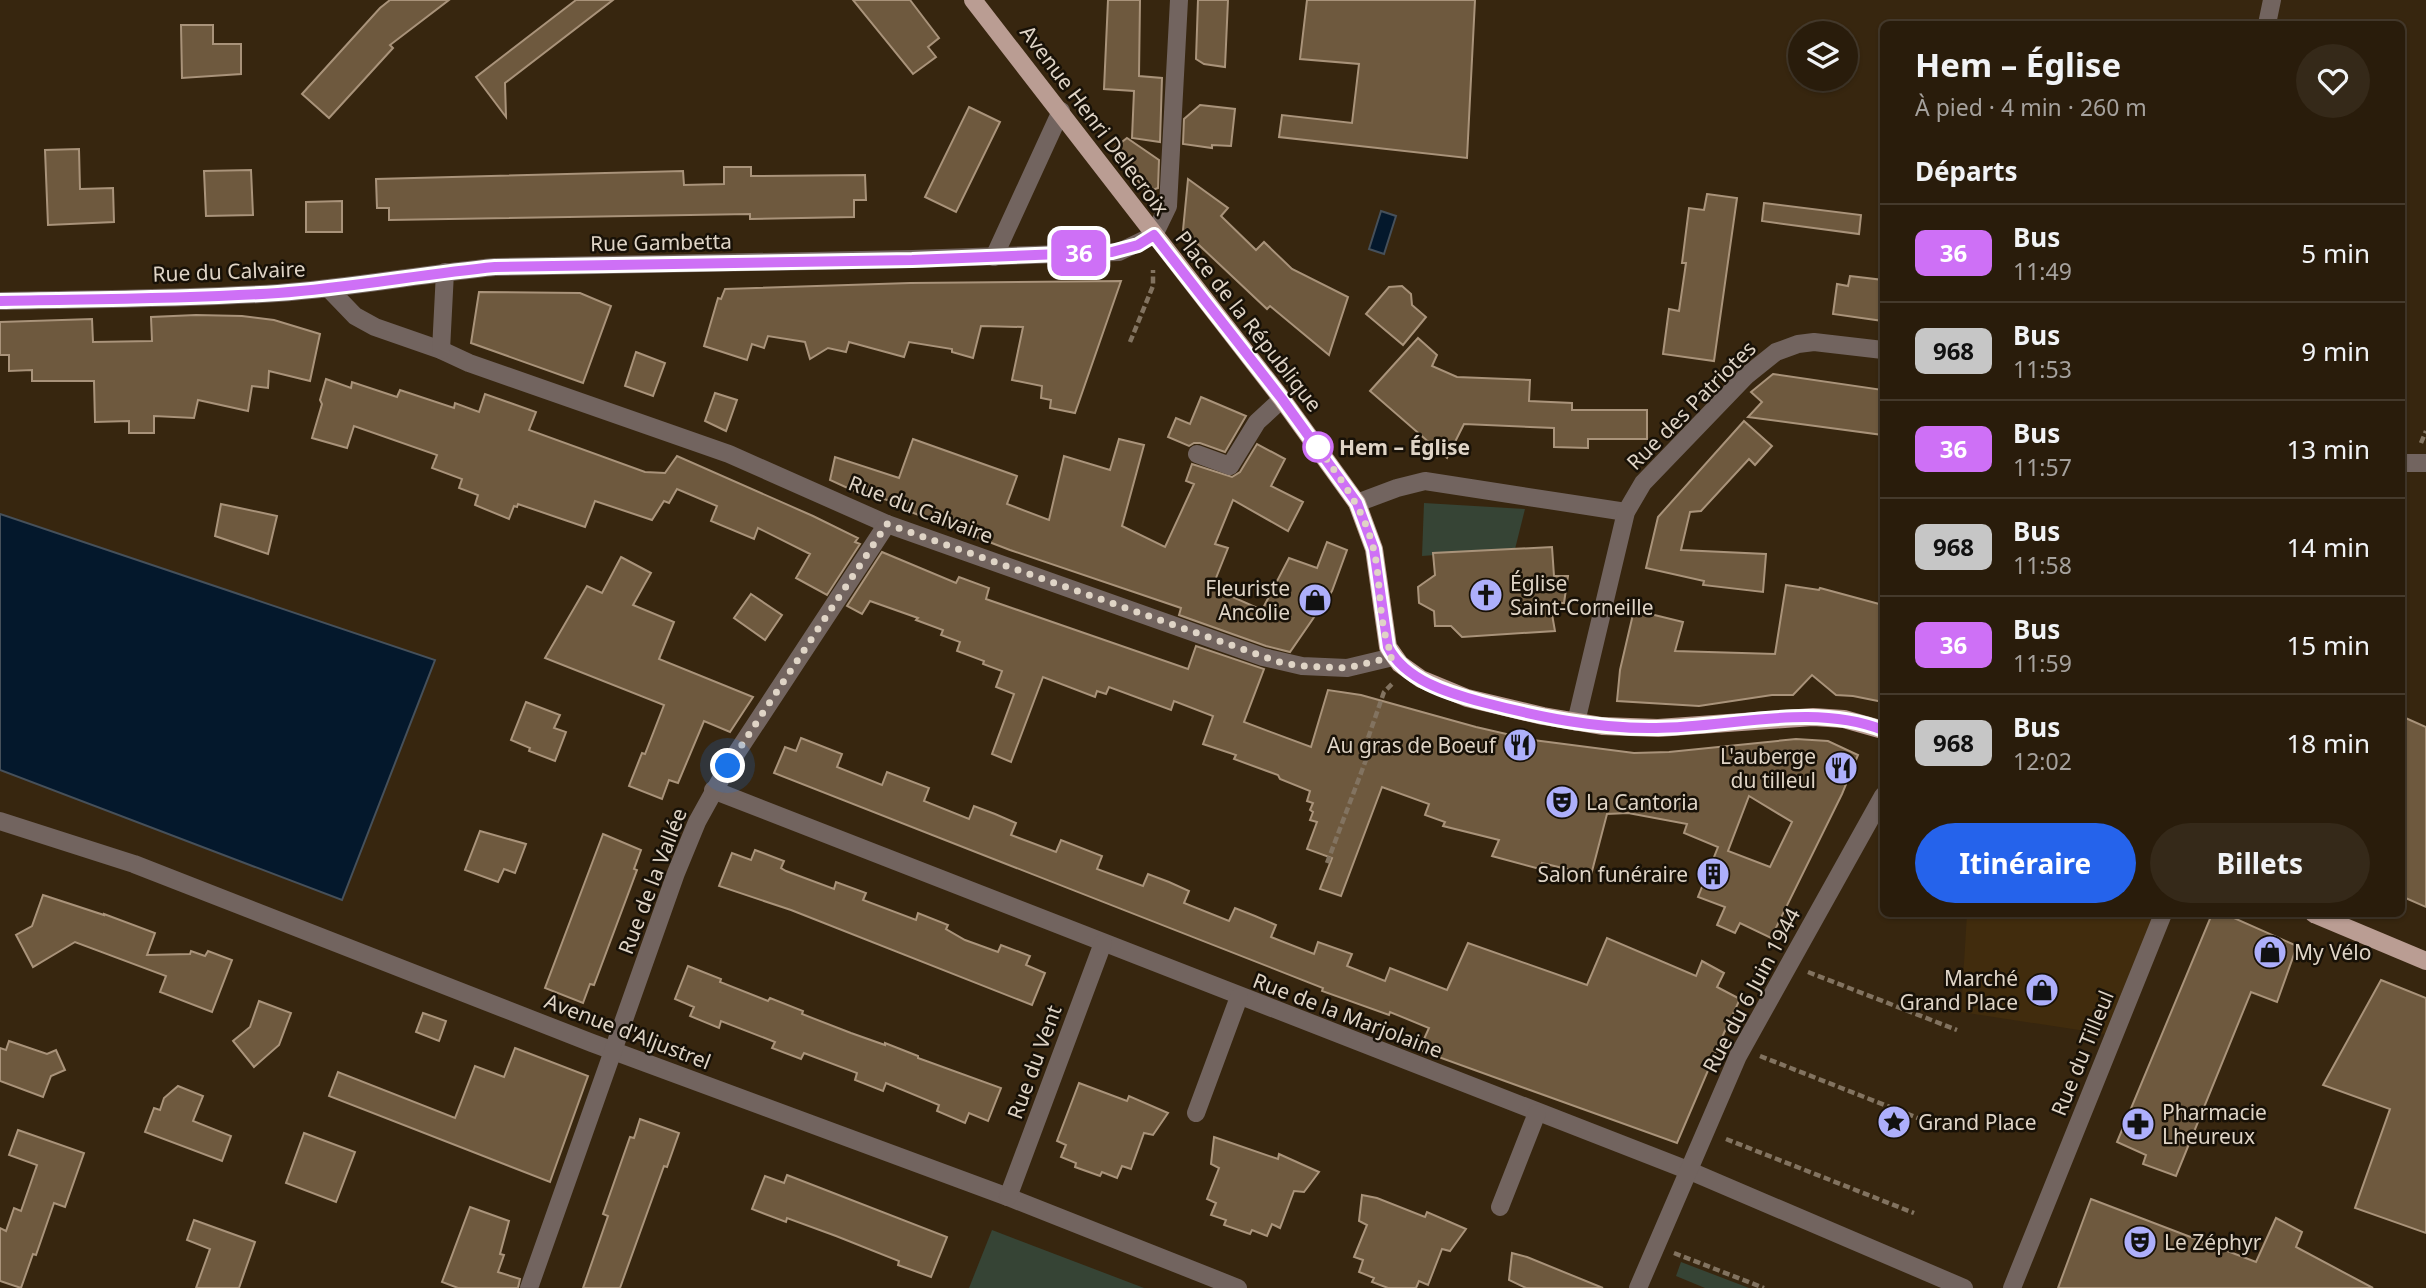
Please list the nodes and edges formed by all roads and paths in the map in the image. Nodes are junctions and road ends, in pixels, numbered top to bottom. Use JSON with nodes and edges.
{"nodes":[{"id":1,"x":973,"y":0,"type":"edge"},
{"id":2,"x":1179,"y":0,"type":"edge"},
{"id":3,"x":2272,"y":0,"type":"edge"},
{"id":4,"x":2268,"y":21,"type":"edge"},
{"id":5,"x":1060,"y":111,"type":"junction"},
{"id":6,"x":1154,"y":235,"type":"junction"},
{"id":7,"x":994,"y":257,"type":"junction"},
{"id":8,"x":445,"y":272,"type":"junction"},
{"id":9,"x":329,"y":289,"type":"junction"},
{"id":10,"x":0,"y":301,"type":"edge"},
{"id":11,"x":1130,"y":342,"type":"dead end"},
{"id":12,"x":1880,"y":349,"type":"edge"},
{"id":13,"x":441,"y":351,"type":"junction"},
{"id":14,"x":1282,"y":399,"type":"junction"},
{"id":15,"x":1197,"y":454,"type":"dead end"},
{"id":16,"x":2405,"y":463,"type":"edge"},
{"id":17,"x":2426,"y":463,"type":"edge"},
{"id":18,"x":1357,"y":503,"type":"junction"},
{"id":19,"x":1626,"y":512,"type":"junction"},
{"id":20,"x":887,"y":524,"type":"junction"},
{"id":21,"x":1399,"y":663,"type":"junction"},
{"id":22,"x":1576,"y":722,"type":"junction"},
{"id":23,"x":1880,"y":729,"type":"edge"},
{"id":24,"x":713,"y":790,"type":"junction"},
{"id":25,"x":1880,"y":801,"type":"edge"},
{"id":26,"x":0,"y":821,"type":"edge"},
{"id":27,"x":1327,"y":863,"type":"dead end"},
{"id":28,"x":2162,"y":917,"type":"edge"},
{"id":29,"x":2321,"y":917,"type":"edge"},
{"id":30,"x":1103,"y":943,"type":"junction"},
{"id":31,"x":2426,"y":961,"type":"edge"},
{"id":32,"x":1789,"y":965,"type":"junction"},
{"id":33,"x":1239,"y":997,"type":"junction"},
{"id":34,"x":1957,"y":1030,"type":"dead end"},
{"id":35,"x":1742,"y":1049,"type":"junction"},
{"id":36,"x":614,"y":1051,"type":"junction"},
{"id":37,"x":1196,"y":1113,"type":"dead end"},
{"id":38,"x":1537,"y":1113,"type":"junction"},
{"id":39,"x":1938,"y":1126,"type":"dead end"},
{"id":40,"x":1707,"y":1132,"type":"junction"},
{"id":41,"x":1690,"y":1171,"type":"junction"},
{"id":42,"x":1008,"y":1197,"type":"junction"},
{"id":43,"x":1500,"y":1207,"type":"dead end"},
{"id":44,"x":1914,"y":1213,"type":"dead end"},
{"id":45,"x":1657,"y":1246,"type":"junction"},
{"id":46,"x":528,"y":1288,"type":"edge"},
{"id":47,"x":1238,"y":1288,"type":"edge"},
{"id":48,"x":1638,"y":1288,"type":"edge"},
{"id":49,"x":1764,"y":1288,"type":"edge"},
{"id":50,"x":1964,"y":1288,"type":"edge"},
{"id":51,"x":2012,"y":1288,"type":"edge"}],
"edges":[{"from":1,"to":5,"type":"main road","name":"Avenue Henri Delecroix"},
{"from":2,"to":6,"type":"street"},
{"from":3,"to":4,"type":"street"},
{"from":5,"to":6,"type":"main road","name":"Avenue Henri Delecroix"},
{"from":5,"to":7,"type":"street"},
{"from":6,"to":7,"type":"street","name":"Rue Gambetta"},
{"from":6,"to":11,"type":"path"},
{"from":6,"to":14,"type":"main road","name":"Place de la République"},
{"from":7,"to":8,"type":"street","name":"Rue Gambetta"},
{"from":8,"to":9,"type":"street","name":"Rue Gambetta"},
{"from":8,"to":13,"type":"street"},
{"from":9,"to":10,"type":"street","name":"Rue du Calvaire"},
{"from":9,"to":13,"type":"street","name":"Rue du Calvaire"},
{"from":12,"to":19,"type":"street","name":"Rue des Patriotes"},
{"from":13,"to":20,"type":"street","name":"Rue du Calvaire"},
{"from":14,"to":15,"type":"street"},
{"from":14,"to":18,"type":"main road","name":"Place de la République"},
{"from":16,"to":17,"type":"street"},
{"from":18,"to":19,"type":"street"},
{"from":18,"to":21,"type":"main road","name":"Place de la République"},
{"from":19,"to":22,"type":"street"},
{"from":20,"to":21,"type":"street","name":"Rue du Calvaire"},
{"from":20,"to":24,"type":"street","name":"Rue de la Vallée"},
{"from":21,"to":22,"type":"main road"},
{"from":21,"to":27,"type":"path"},
{"from":22,"to":23,"type":"main road"},
{"from":24,"to":30,"type":"street","name":"Rue de la Marjolaine"},
{"from":24,"to":36,"type":"street","name":"Rue de la Vallée"},
{"from":25,"to":32,"type":"street","name":"Rue du 6 Juin 1944"},
{"from":26,"to":36,"type":"street","name":"Avenue d'Aljustrel"},
{"from":28,"to":51,"type":"street","name":"Rue du Tilleul"},
{"from":29,"to":31,"type":"main road"},
{"from":30,"to":33,"type":"street","name":"Rue de la Marjolaine"},
{"from":30,"to":42,"type":"street","name":"Rue du Vent"},
{"from":32,"to":34,"type":"path"},
{"from":32,"to":35,"type":"street","name":"Rue du 6 Juin 1944"},
{"from":33,"to":37,"type":"street"},
{"from":33,"to":38,"type":"street","name":"Rue de la Marjolaine"},
{"from":35,"to":39,"type":"path"},
{"from":35,"to":40,"type":"street","name":"Rue du 6 Juin 1944"},
{"from":36,"to":42,"type":"street","name":"Avenue d'Aljustrel"},
{"from":36,"to":46,"type":"street","name":"Rue de la Vallée"},
{"from":38,"to":41,"type":"street","name":"Rue de la Marjolaine"},
{"from":38,"to":43,"type":"street"},
{"from":40,"to":41,"type":"street","name":"Rue du 6 Juin 1944"},
{"from":40,"to":44,"type":"path"},
{"from":41,"to":45,"type":"street","name":"Rue du 6 Juin 1944"},
{"from":41,"to":50,"type":"street","name":"Rue de la Marjolaine"},
{"from":42,"to":47,"type":"street","name":"Avenue d'Aljustrel"},
{"from":45,"to":48,"type":"street","name":"Rue du 6 Juin 1944"},
{"from":45,"to":49,"type":"path"}]}
